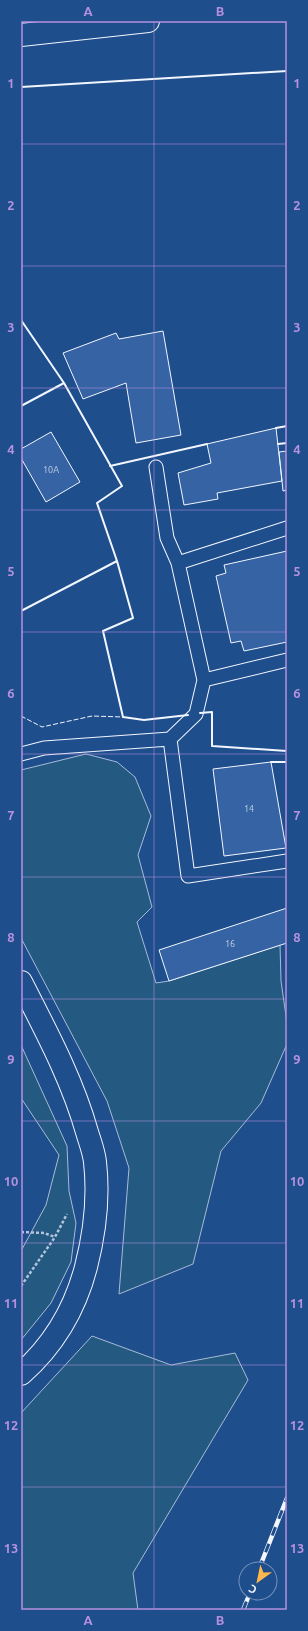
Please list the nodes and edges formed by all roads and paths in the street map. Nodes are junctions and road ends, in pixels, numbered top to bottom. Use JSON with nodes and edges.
{"nodes":[{"id":1,"x":148,"y":21,"type":"edge"},
{"id":2,"x":21,"y":35,"type":"edge"},
{"id":3,"x":156,"y":467,"type":"dead end"},
{"id":4,"x":287,"y":528,"type":"edge"},
{"id":5,"x":178,"y":563,"type":"junction"},
{"id":6,"x":287,"y":660,"type":"edge"},
{"id":7,"x":204,"y":680,"type":"junction"},
{"id":8,"x":170,"y":739,"type":"junction"},
{"id":9,"x":21,"y":754,"type":"edge"},
{"id":10,"x":287,"y":861,"type":"edge"},
{"id":11,"x":21,"y":982,"type":"edge"},
{"id":12,"x":70,"y":1210,"type":"dead end"},
{"id":13,"x":21,"y":1232,"type":"edge"},
{"id":14,"x":55,"y":1237,"type":"junction"},
{"id":15,"x":21,"y":1286,"type":"edge"},
{"id":16,"x":21,"y":1374,"type":"edge"}],
"edges":[{"from":1,"to":2,"type":"street"},
{"from":3,"to":5,"type":"lane"},
{"from":4,"to":5,"type":"lane"},
{"from":5,"to":7,"type":"lane"},
{"from":6,"to":7,"type":"lane"},
{"from":7,"to":8,"type":"lane"},
{"from":8,"to":9,"type":"lane"},
{"from":8,"to":10,"type":"lane"},
{"from":11,"to":16,"type":"street"},
{"from":12,"to":14,"type":"path"},
{"from":13,"to":14,"type":"path"},
{"from":14,"to":15,"type":"path"}]}
